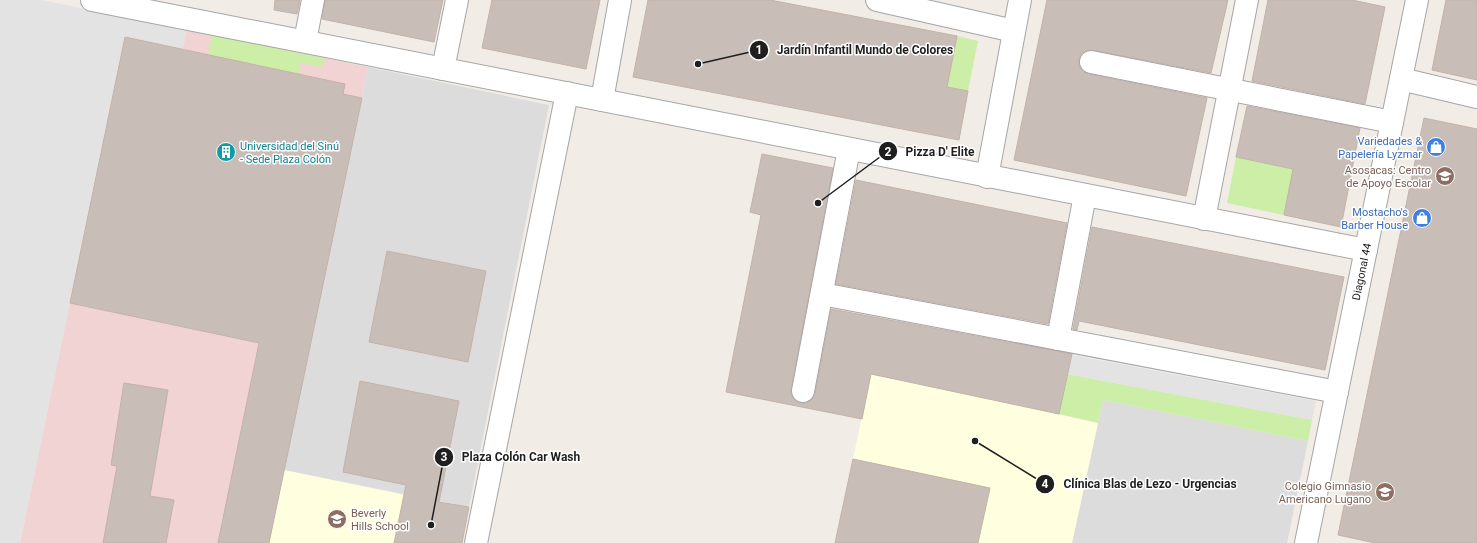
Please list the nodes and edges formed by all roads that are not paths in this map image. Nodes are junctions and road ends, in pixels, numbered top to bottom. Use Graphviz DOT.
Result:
graph roads {
  1 [pos="92,0"];
  2 [pos="313,0"];
  3 [pos="457,0"];
  4 [pos="620,0"];
  5 [pos="877,0"];
  6 [pos="1020,0"];
  7 [pos="1247,0"];
  8 [pos="1416,0"];
  9 [pos="177,8"];
  10 [pos="1014,31"];
  11 [pos="305,42"];
  12 [pos="1091,62"];
  13 [pos="443,69"];
  14 [pos="1401,79"];
  15 [pos="1229,91"];
  16 [pos="567,93"];
  17 [pos="1477,97"];
  18 [pos="602,100"];
  19 [pos="1392,122"];
  20 [pos="849,148"];
  21 [pos="987,177"];
  22 [pos="1085,195"];
  23 [pos="1204,219"];
  24 [pos="1366,250"];
  25 [pos="822,294"];
  26 [pos="1058,339"];
  27 [pos="803,391"];
  28 [pos="1337,392"];
  29 [pos="476,543"];
  30 [pos="1306,543"];
  1 -- 9 [label="street"];
  2 -- 11 [label="street"];
  3 -- 13 [label="street"];
  4 -- 18 [label="street"];
  5 -- 10 [label="street"];
  6 -- 10 [label="street"];
  7 -- 15 [label="street"];
  8 -- 14 [label="street, Diagonal 44"];
  9 -- 11 [label="street"];
  10 -- 21 [label="street"];
  11 -- 13 [label="street"];
  12 -- 15 [label="street"];
  13 -- 16 [label="street"];
  14 -- 17 [label="street"];
  14 -- 19 [label="street, Diagonal 44"];
  15 -- 19 [label="street"];
  15 -- 23 [label="street"];
  16 -- 18 [label="street"];
  16 -- 29 [label="street"];
  18 -- 20 [label="street"];
  19 -- 24 [label="street, Diagonal 44"];
  20 -- 21 [label="street"];
  20 -- 25 [label="street"];
  21 -- 22 [label="street"];
  22 -- 23 [label="street"];
  22 -- 26 [label="street"];
  23 -- 24 [label="street"];
  24 -- 28 [label="street, Diagonal 44"];
  25 -- 26 [label="street"];
  25 -- 27 [label="street"];
  26 -- 28 [label="street"];
  28 -- 30 [label="street, Diagonal 44"];
}
